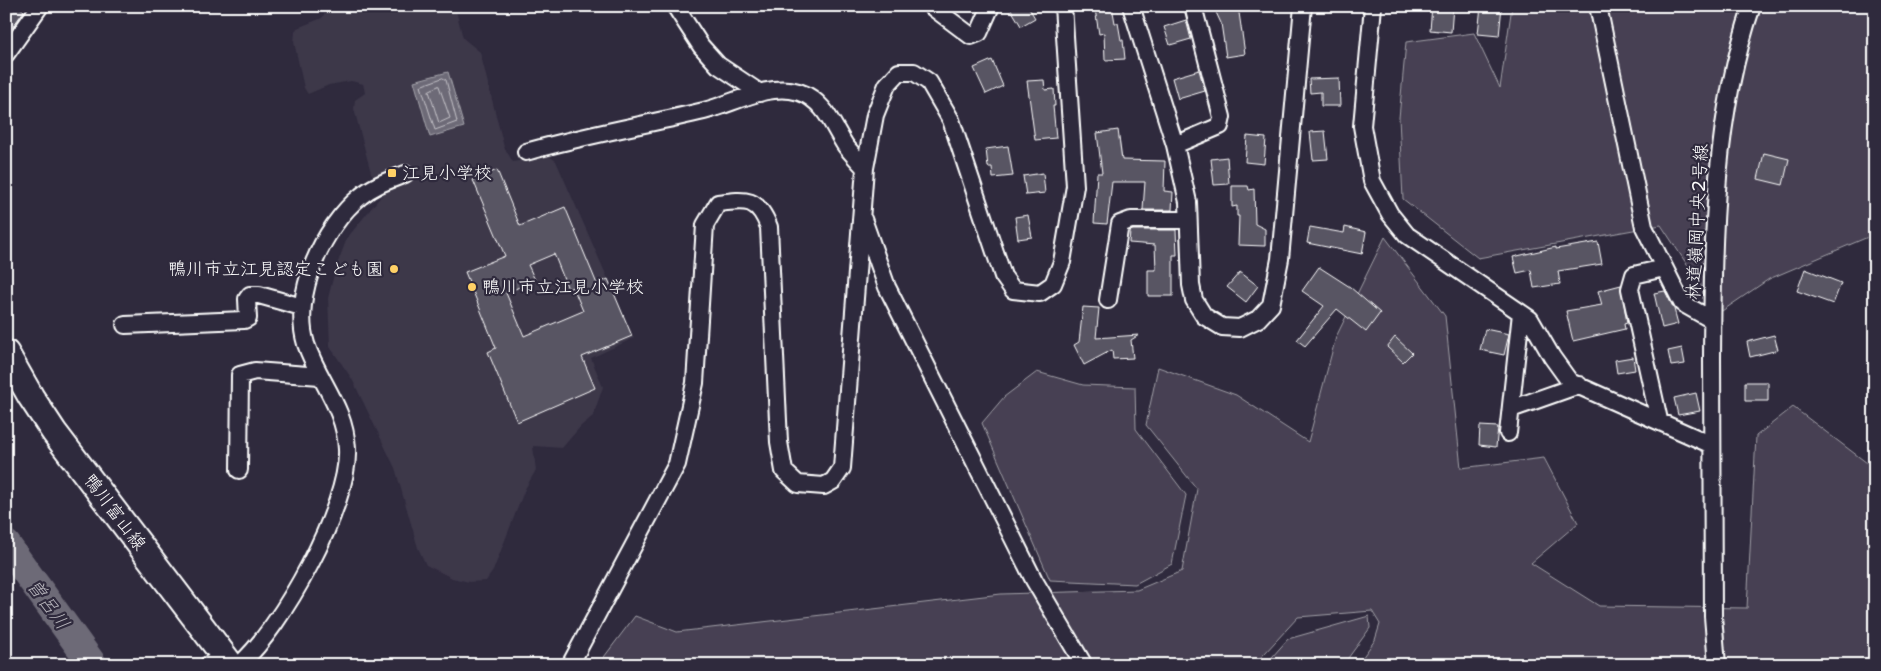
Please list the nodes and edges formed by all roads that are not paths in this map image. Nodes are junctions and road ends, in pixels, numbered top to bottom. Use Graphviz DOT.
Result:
graph roads {
  1 [pos="40,6"];
  2 [pos="675,6"];
  3 [pos="931,6"];
  4 [pos="991,6"];
  5 [pos="1063,6"];
  6 [pos="1131,6"];
  7 [pos="1193,6"];
  8 [pos="1303,6"];
  9 [pos="1373,6"];
  10 [pos="1598,6"];
  11 [pos="1752,6"];
  12 [pos="6,54"];
  13 [pos="760,93"];
  14 [pos="1175,145"];
  15 [pos="526,152"];
  16 [pos="865,168"];
  17 [pos="405,174"];
  18 [pos="860,212"];
  19 [pos="1188,220"];
  20 [pos="1664,268"];
  21 [pos="1108,300"];
  22 [pos="302,307"];
  23 [pos="1521,312"];
  24 [pos="1712,320"];
  25 [pos="125,325"];
  26 [pos="6,353"];
  27 [pos="320,376"];
  28 [pos="1580,385"];
  29 [pos="1511,409"];
  30 [pos="1660,420"];
  31 [pos="1508,433"];
  32 [pos="1712,445"];
  33 [pos="239,470"];
  34 [pos="226,663"];
  35 [pos="570,665"];
  36 [pos="1084,665"];
  37 [pos="1717,665"];
  1 -- 12 [label="street"];
  2 -- 13 [label="street"];
  3 -- 4 [label="street"];
  5 -- 16 [label="street"];
  6 -- 14 [label="street"];
  7 -- 14 [label="street"];
  8 -- 19 [label="street"];
  9 -- 23 [label="street"];
  10 -- 20 [label="street"];
  11 -- 24 [label="street, 林道嶺岡中央2号線"];
  13 -- 15 [label="street"];
  13 -- 16 [label="street"];
  14 -- 19 [label="street"];
  16 -- 18 [label="street"];
  17 -- 22 [label="street"];
  18 -- 35 [label="street"];
  18 -- 36 [label="street"];
  19 -- 21 [label="street"];
  20 -- 24 [label="street"];
  20 -- 30 [label="street"];
  22 -- 25 [label="street"];
  22 -- 27 [label="street"];
  23 -- 28 [label="street"];
  23 -- 29 [label="street"];
  24 -- 32 [label="street, 林道嶺岡中央2号線"];
  26 -- 34 [label="main road, 鴨川富山線"];
  27 -- 33 [label="street"];
  27 -- 34 [label="street"];
  28 -- 29 [label="street"];
  28 -- 30 [label="street"];
  29 -- 31 [label="street"];
  30 -- 32 [label="street"];
  32 -- 37 [label="street, 林道嶺岡中央2号線"];
}
